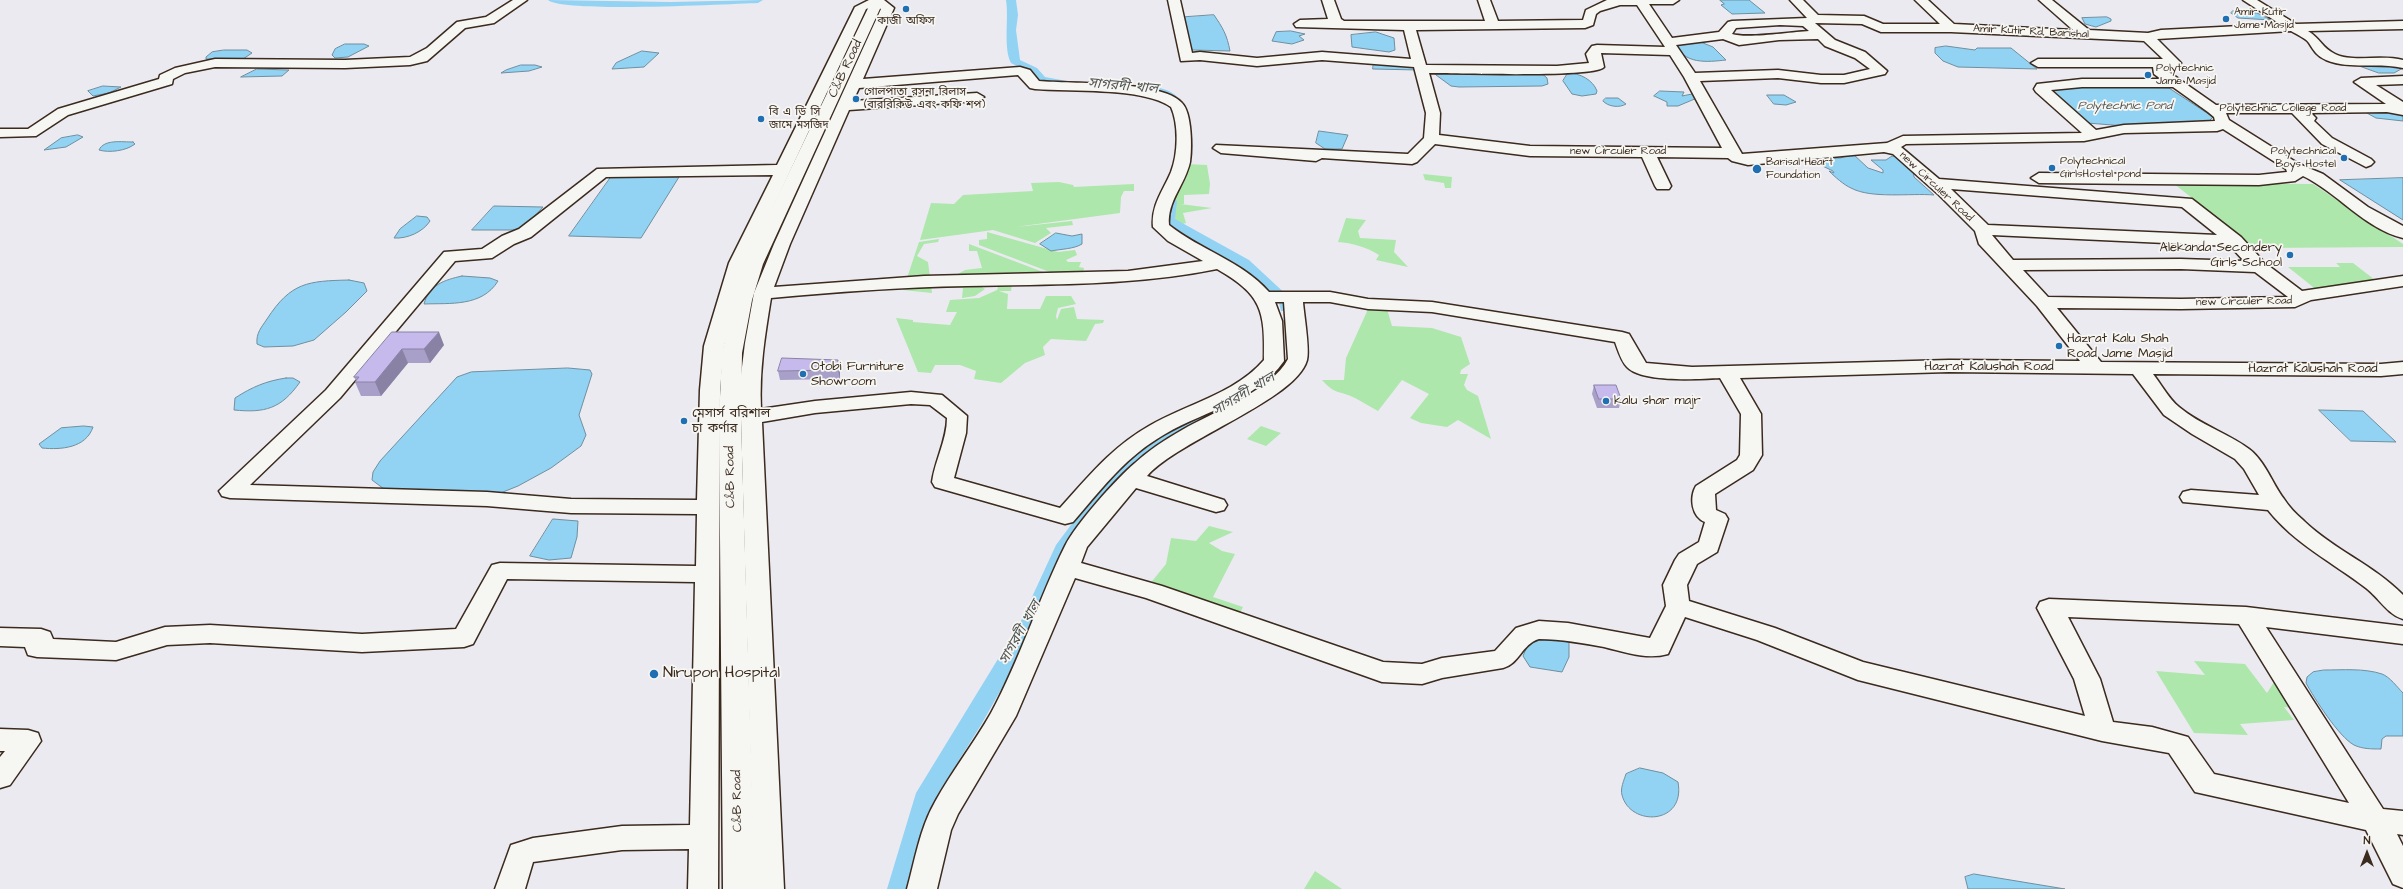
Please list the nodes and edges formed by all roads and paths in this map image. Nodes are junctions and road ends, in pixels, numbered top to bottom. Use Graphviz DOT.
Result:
graph roads {
  1 [pos="520,0"];
  2 [pos="878,0"];
  3 [pos="1174,0"];
  4 [pos="1328,0"];
  5 [pos="1484,0"];
  6 [pos="1673,0"];
  7 [pos="1796,0"];
  8 [pos="1921,0"];
  9 [pos="2045,0"];
  10 [pos="2249,0"];
  11 [pos="1640,1"];
  12 [pos="1810,20"];
  13 [pos="1338,23"];
  14 [pos="1300,24"];
  15 [pos="2403,25"];
  16 [pos="1409,26"];
  17 [pos="1493,26"];
  18 [pos="2291,27"];
  19 [pos="1881,28"];
  20 [pos="1951,28"];
  21 [pos="2004,32"];
  22 [pos="1724,35"];
  23 [pos="1821,35"];
  24 [pos="2087,35"];
  25 [pos="2148,37"];
  26 [pos="1670,46"];
  27 [pos="2038,63"];
  28 [pos="2174,63"];
  29 [pos="2403,64"];
  30 [pos="1421,66"];
  31 [pos="1691,77"];
  32 [pos="2403,80"];
  33 [pos="2175,83"];
  34 [pos="853,84"];
  35 [pos="977,98"];
  36 [pos="843,106"];
  37 [pos="2295,108"];
  38 [pos="2213,109"];
  39 [pos="2403,109"];
  40 [pos="2222,122"];
  41 [pos="0,133"];
  42 [pos="2092,134"];
  43 [pos="1431,139"];
  44 [pos="1222,148"];
  45 [pos="1889,148"];
  46 [pos="1647,152"];
  47 [pos="1732,153"];
  48 [pos="2366,162"];
  49 [pos="2294,167"];
  50 [pos="784,170"];
  51 [pos="1935,183"];
  52 [pos="1664,186"];
  53 [pos="2051,192"];
  54 [pos="1983,230"];
  55 [pos="2403,233"];
  56 [pos="2236,241"];
  57 [pos="1219,263"];
  58 [pos="2009,265"];
  59 [pos="2259,267"];
  60 [pos="2403,281"];
  61 [pos="763,293"];
  62 [pos="1264,297"];
  63 [pos="1293,297"];
  64 [pos="2302,298"];
  65 [pos="2043,302"];
  66 [pos="2095,367"];
  67 [pos="2139,368"];
  68 [pos="2403,368"];
  69 [pos="1727,373"];
  70 [pos="752,417"];
  71 [pos="1132,479"];
  72 [pos="2191,497"];
  73 [pos="2275,503"];
  74 [pos="1216,505"];
  75 [pos="709,507"];
  76 [pos="1066,566"];
  77 [pos="708,574"];
  78 [pos="1678,606"];
  79 [pos="2403,610"];
  80 [pos="2246,616"];
  81 [pos="2403,635"];
  82 [pos="0,637"];
  83 [pos="2102,731"];
  84 [pos="0,740"];
  85 [pos="0,777"];
  86 [pos="2375,820"];
  87 [pos="2403,822"];
  88 [pos="703,836"];
  89 [pos="2403,875"];
  90 [pos="510,889"];
  91 [pos="703,889"];
  92 [pos="739,889"];
  93 [pos="769,889"];
  94 [pos="922,889"];
  1 -- 41 [label="street"];
  2 -- 34 [label="street"];
  2 -- 50 [label="street"];
  2 -- 92 [label="highway, C&B Road"];
  3 -- 30 [label="street"];
  4 -- 13 [label="street"];
  5 -- 17 [label="street"];
  6 -- 11 [label="street"];
  7 -- 12 [label="street"];
  8 -- 20 [label="street"];
  9 -- 24 [label="street"];
  10 -- 18 [label="street"];
  11 -- 17 [label="street"];
  11 -- 26 [label="street"];
  12 -- 19 [label="street, Amir Kutir Rd, Barishal"];
  12 -- 22 [label="street, Amir Kutir Rd, Barishal"];
  12 -- 23 [label="street"];
  13 -- 14 [label="street"];
  13 -- 16 [label="street"];
  15 -- 18 [label="street, Amir Kutir Rd, Barishal"];
  16 -- 17 [label="street"];
  16 -- 30 [label="street"];
  18 -- 25 [label="street, Amir Kutir Rd, Barishal"];
  18 -- 29 [label="street"];
  19 -- 20 [label="street, Amir Kutir Rd, Barishal"];
  19 -- 21 [label="street"];
  20 -- 21 [label="street, Amir Kutir Rd, Barishal"];
  21 -- 24 [label="street, Amir Kutir Rd, Barishal"];
  22 -- 23 [label="street"];
  22 -- 26 [label="street"];
  23 -- 31 [label="street"];
  24 -- 25 [label="street, Amir Kutir Rd, Barishal"];
  25 -- 28 [label="street"];
  26 -- 30 [label="street"];
  26 -- 31 [label="street"];
  27 -- 28 [label="street"];
  28 -- 33 [label="street, Polytechnic College Road"];
  30 -- 43 [label="street"];
  31 -- 47 [label="street"];
  32 -- 39 [label="street"];
  33 -- 38 [label="street, Polytechnic College Road"];
  33 -- 42 [label="street"];
  34 -- 36 [label="street"];
  34 -- 57 [label="street"];
  35 -- 36 [label="street"];
  36 -- 61 [label="street"];
  37 -- 38 [label="street, Polytechnic College Road"];
  37 -- 39 [label="street, Polytechnic College Road"];
  37 -- 48 [label="street"];
  38 -- 40 [label="street"];
  40 -- 42 [label="street"];
  40 -- 49 [label="street"];
  42 -- 45 [label="street"];
  43 -- 44 [label="street"];
  43 -- 46 [label="street, new Circuler Road"];
  45 -- 47 [label="street, new Circuler Road"];
  45 -- 51 [label="street, new Circuler Road"];
  46 -- 47 [label="street, new Circuler Road"];
  46 -- 52 [label="street"];
  49 -- 53 [label="street"];
  49 -- 55 [label="street"];
  50 -- 75 [label="street"];
  50 -- 75 [label="street"];
  51 -- 53 [label="street"];
  51 -- 54 [label="street, new Circuler Road"];
  53 -- 56 [label="street"];
  54 -- 56 [label="street"];
  54 -- 58 [label="street, new Circuler Road"];
  56 -- 59 [label="street"];
  57 -- 61 [label="street"];
  57 -- 62 [label="street"];
  58 -- 59 [label="street"];
  58 -- 65 [label="street, new Circuler Road"];
  59 -- 64 [label="street"];
  60 -- 64 [label="street, new Circuler Road"];
  61 -- 70 [label="street"];
  62 -- 63 [label="street"];
  62 -- 70 [label="street"];
  63 -- 69 [label="street, Hazrat Kalushah Road"];
  63 -- 71 [label="street"];
  64 -- 65 [label="street, new Circuler Road"];
  65 -- 66 [label="street"];
  66 -- 67 [label="street, Hazrat Kalushah Road"];
  66 -- 69 [label="street, Hazrat Kalushah Road"];
  67 -- 68 [label="street, Hazrat Kalushah Road"];
  67 -- 73 [label="street"];
  69 -- 78 [label="street"];
  70 -- 93 [label="street"];
  71 -- 74 [label="street"];
  71 -- 76 [label="street"];
  72 -- 73 [label="street"];
  73 -- 79 [label="street"];
  75 -- 77 [label="street"];
  76 -- 78 [label="street"];
  76 -- 94 [label="street"];
  77 -- 82 [label="street"];
  77 -- 88 [label="street"];
  78 -- 83 [label="street"];
  80 -- 81 [label="street"];
  80 -- 83 [label="street"];
  80 -- 86 [label="street"];
  83 -- 86 [label="street"];
  84 -- 85 [label="street"];
  86 -- 87 [label="street"];
  86 -- 89 [label="street"];
  88 -- 90 [label="street"];
  88 -- 91 [label="street"];
}
